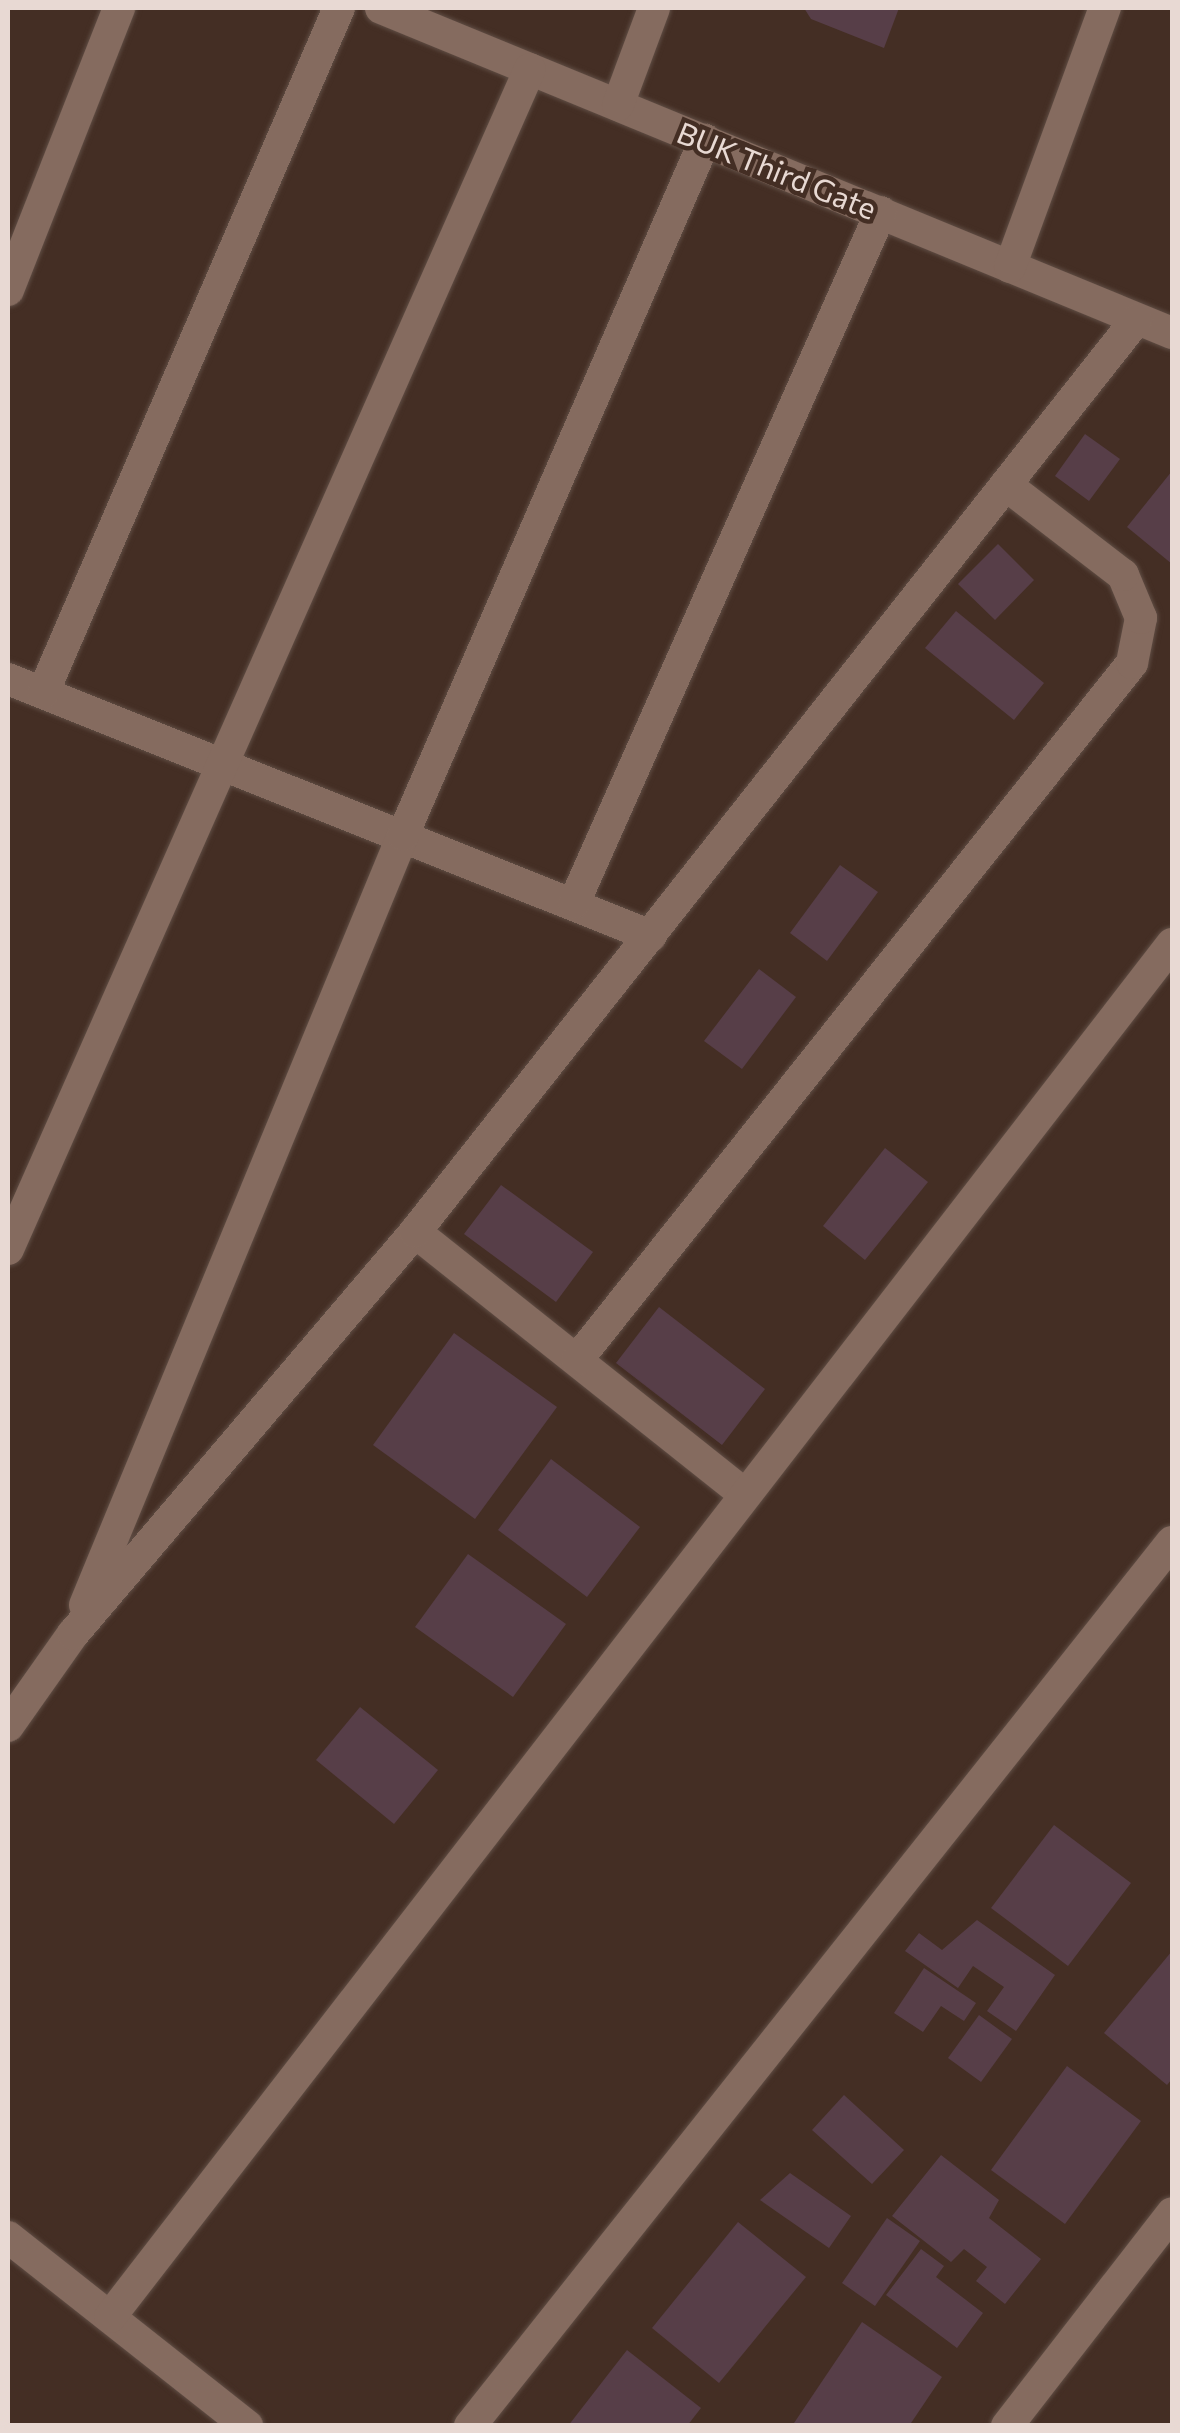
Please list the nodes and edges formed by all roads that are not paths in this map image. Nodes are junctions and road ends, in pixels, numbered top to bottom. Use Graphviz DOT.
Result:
graph roads {
  1 [pos="119,8"];
  2 [pos="338,8"];
  3 [pos="381,8"];
  4 [pos="654,8"];
  5 [pos="1105,8"];
  6 [pos="530,69"];
  7 [pos="618,105"];
  8 [pos="705,140"];
  9 [pos="881,212"];
  10 [pos="1010,267"];
  11 [pos="8,290"];
  12 [pos="1136,320"];
  13 [pos="1172,333"];
  14 [pos="1006,485"];
  15 [pos="8,680"];
  16 [pos="43,692"];
  17 [pos="220,763"];
  18 [pos="403,835"];
  19 [pos="574,902"];
  20 [pos="651,936"];
  21 [pos="1172,944"];
  22 [pos="415,1232"];
  23 [pos="8,1249"];
  24 [pos="577,1360"];
  25 [pos="741,1491"];
  26 [pos="1172,1542"];
  27 [pos="73,1634"];
  28 [pos="8,1726"];
  29 [pos="1167,2232"];
  30 [pos="8,2237"];
  31 [pos="110,2316"];
  32 [pos="241,2424"];
  33 [pos="470,2426"];
  34 [pos="1007,2426"];
  1 -- 11 [label="street"];
  2 -- 16 [label="street"];
  3 -- 6 [label="street, BUK Third Gate"];
  4 -- 7 [label="street"];
  5 -- 10 [label="street"];
  6 -- 7 [label="street, BUK Third Gate"];
  6 -- 17 [label="street"];
  7 -- 8 [label="street, BUK Third Gate"];
  8 -- 9 [label="street, BUK Third Gate"];
  8 -- 18 [label="street"];
  9 -- 10 [label="street, BUK Third Gate"];
  9 -- 19 [label="street"];
  10 -- 12 [label="street, BUK Third Gate"];
  12 -- 13 [label="street, BUK Third Gate"];
  12 -- 14 [label="street"];
  14 -- 20 [label="street"];
  14 -- 24 [label="street"];
  15 -- 16 [label="street"];
  16 -- 17 [label="street"];
  17 -- 18 [label="street"];
  17 -- 23 [label="street"];
  18 -- 19 [label="street"];
  18 -- 27 [label="street"];
  19 -- 20 [label="street"];
  20 -- 22 [label="street"];
  21 -- 25 [label="street"];
  22 -- 24 [label="street"];
  22 -- 27 [label="street"];
  24 -- 25 [label="street"];
  25 -- 31 [label="street"];
  26 -- 33 [label="street"];
  27 -- 28 [label="street"];
  29 -- 34 [label="street"];
  30 -- 31 [label="street"];
  31 -- 32 [label="street"];
}
